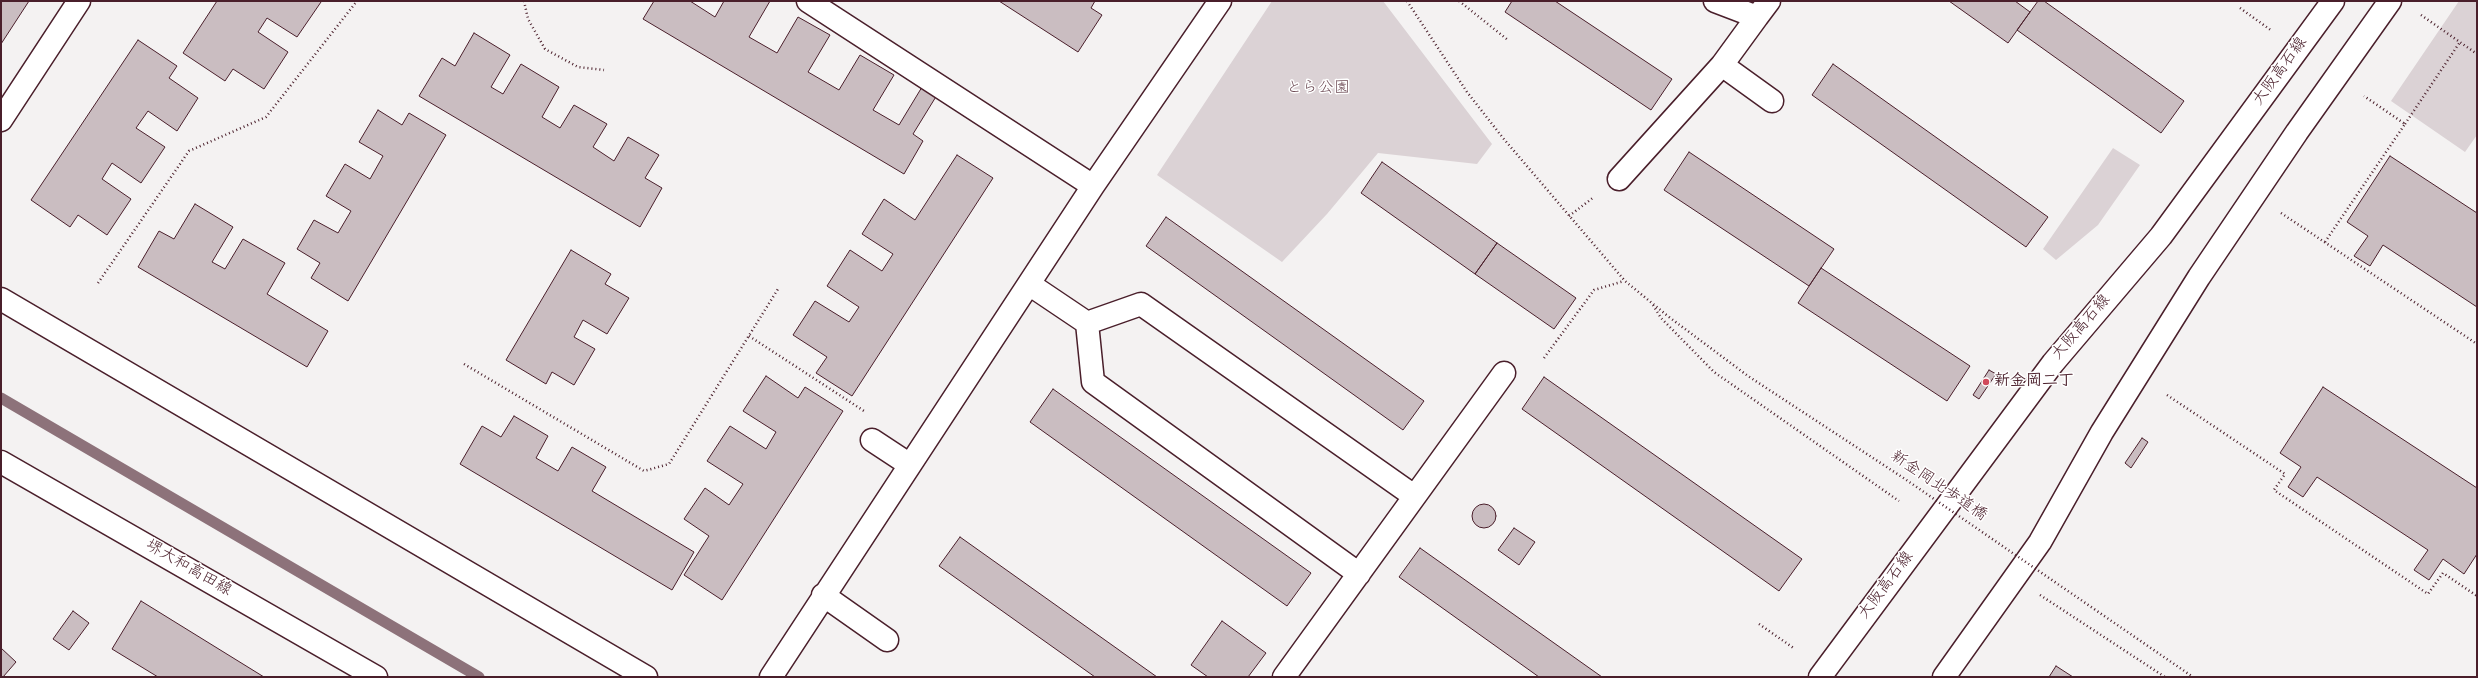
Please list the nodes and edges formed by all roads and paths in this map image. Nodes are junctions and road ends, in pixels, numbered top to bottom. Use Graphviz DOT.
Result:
graph roads {
  1 [pos="79,1"];
  2 [pos="357,1"];
  3 [pos="524,1"];
  4 [pos="808,1"];
  5 [pos="1220,1"];
  6 [pos="1407,1"];
  7 [pos="1459,1"];
  8 [pos="1715,1"];
  9 [pos="2333,1"];
  10 [pos="2390,1"];
  11 [pos="2240,8"];
  12 [pos="1763,9"];
  13 [pos="2421,15"];
  14 [pos="2272,31"];
  15 [pos="1508,40"];
  16 [pos="2460,42"];
  17 [pos="2477,54"];
  18 [pos="1722,65"];
  19 [pos="604,70"];
  20 [pos="2364,96"];
  21 [pos="1772,101"];
  22 [pos="1,120"];
  23 [pos="2404,124"];
  24 [pos="1620,178"];
  25 [pos="1094,186"];
  26 [pos="2281,213"];
  27 [pos="2325,242"];
  28 [pos="1625,281"];
  29 [pos="98,283"];
  30 [pos="1029,284"];
  31 [pos="778,289"];
  32 [pos="1,299"];
  33 [pos="1652,302"];
  34 [pos="1087,323"];
  35 [pos="749,336"];
  36 [pos="2477,344"];
  37 [pos="1544,358"];
  38 [pos="464,364"];
  39 [pos="1504,373"];
  40 [pos="2167,395"];
  41 [pos="870,414"];
  42 [pos="872,440"];
  43 [pos="1,462"];
  44 [pos="910,465"];
  45 [pos="1414,496"];
  46 [pos="1899,501"];
  47 [pos="1359,574"];
  48 [pos="2038,594"];
  49 [pos="823,595"];
  50 [pos="2477,596"];
  51 [pos="1759,624"];
  52 [pos="887,640"];
  53 [pos="1795,649"];
  54 [pos="376,677"];
  55 [pos="646,677"];
  56 [pos="771,677"];
  57 [pos="1284,677"];
  58 [pos="1820,677"];
  59 [pos="1944,677"];
  60 [pos="2165,677"];
  61 [pos="2193,677"];
  1 -- 22 [label="main road"];
  2 -- 29 [label="path"];
  3 -- 19 [label="path"];
  4 -- 25 [label="main road"];
  5 -- 25 [label="main road"];
  6 -- 28 [label="path, 新金岡北歩道橋"];
  7 -- 15 [label="path"];
  8 -- 12 [label="main road"];
  9 -- 58 [label="main road, 大阪高石線"];
  10 -- 59 [label="main road"];
  11 -- 14 [label="path"];
  12 -- 18 [label="main road"];
  13 -- 16 [label="path"];
  16 -- 17 [label="path"];
  16 -- 23 [label="path"];
  18 -- 21 [label="main road"];
  18 -- 24 [label="main road"];
  20 -- 23 [label="path"];
  23 -- 27 [label="path"];
  25 -- 30 [label="main road"];
  26 -- 27 [label="path"];
  27 -- 36 [label="path"];
  28 -- 33 [label="path, 新金岡北歩道橋"];
  28 -- 37 [label="path"];
  30 -- 34 [label="main road"];
  30 -- 44 [label="main road"];
  31 -- 35 [label="path"];
  32 -- 55 [label="main road"];
  33 -- 46 [label="path"];
  33 -- 61 [label="path, 新金岡北歩道橋, bridge"];
  34 -- 45 [label="main road"];
  34 -- 47 [label="main road"];
  35 -- 38 [label="path"];
  35 -- 41 [label="path"];
  39 -- 45 [label="main road"];
  40 -- 50 [label="path"];
  42 -- 44 [label="main road"];
  43 -- 54 [label="main road, 堺大和高田線"];
  44 -- 49 [label="main road"];
  45 -- 47 [label="main road"];
  47 -- 57 [label="main road"];
  48 -- 60 [label="path"];
  49 -- 52 [label="main road"];
  49 -- 56 [label="main road"];
  51 -- 53 [label="path"];
}
